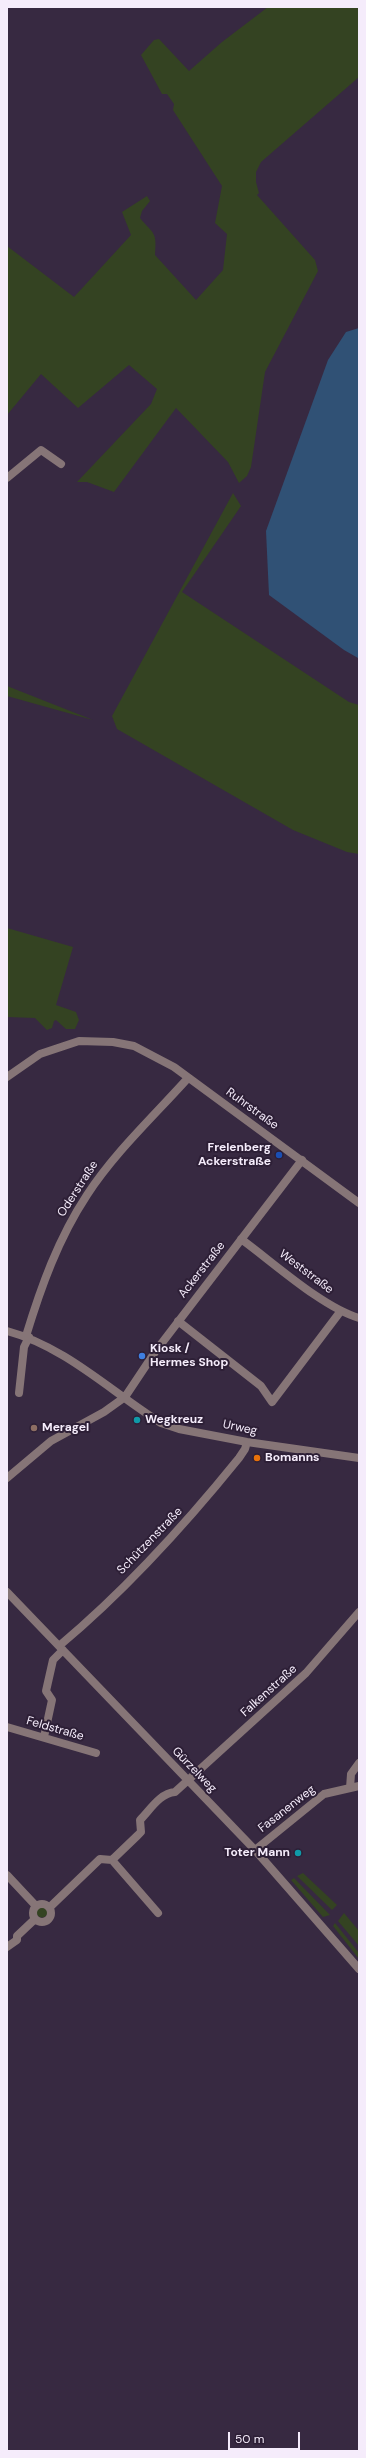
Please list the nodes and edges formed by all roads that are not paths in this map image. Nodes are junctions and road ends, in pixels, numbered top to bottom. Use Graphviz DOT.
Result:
graph roads {
  1 [pos="61,464"];
  2 [pos="7,478"];
  3 [pos="7,1077"];
  4 [pos="188,1078"];
  5 [pos="302,1160"];
  6 [pos="359,1203"];
  7 [pos="241,1239"];
  8 [pos="340,1312"];
  9 [pos="359,1318"];
  10 [pos="178,1321"];
  11 [pos="7,1331"];
  12 [pos="27,1336"];
  13 [pos="19,1393"];
  14 [pos="125,1397"];
  15 [pos="247,1442"];
  16 [pos="359,1458"];
  17 [pos="7,1478"];
  18 [pos="7,1592"];
  19 [pos="359,1612"];
  20 [pos="61,1648"];
  21 [pos="7,1727"];
  22 [pos="44,1737"];
  23 [pos="96,1753"];
  24 [pos="359,1764"];
  25 [pos="187,1781"];
  26 [pos="359,1786"];
  27 [pos="350,1788"];
  28 [pos="255,1850"];
  29 [pos="112,1860"];
  30 [pos="7,1875"];
  31 [pos="36,1906"];
  32 [pos="50,1907"];
  33 [pos="158,1913"];
  34 [pos="35,1919"];
  35 [pos="7,1947"];
  36 [pos="359,1968"];
  1 -- 2 [label="street"];
  3 -- 4 [label="street, Ruhrstraße"];
  4 -- 5 [label="street, Ruhrstraße"];
  4 -- 12 [label="street, Oderstraße"];
  5 -- 6 [label="street, Ruhrstraße"];
  5 -- 7 [label="street, Ackerstraße"];
  7 -- 8 [label="street, Weststraße"];
  7 -- 10 [label="street, Ackerstraße"];
  8 -- 9 [label="street, Weststraße"];
  8 -- 10 [label="street"];
  10 -- 14 [label="street, Ackerstraße"];
  11 -- 12 [label="street, Urweg"];
  12 -- 13 [label="street, Oderstraße"];
  12 -- 14 [label="street, Urweg"];
  14 -- 15 [label="street, Urweg"];
  14 -- 17 [label="street, Ackerstraße"];
  15 -- 16 [label="street, Urweg"];
  15 -- 20 [label="street, Schützenstraße"];
  18 -- 20 [label="street, Gürzelweg"];
  19 -- 25 [label="street, Falkenstraße"];
  20 -- 22 [label="street, Schützenstraße"];
  20 -- 25 [label="street, Gürzelweg"];
  21 -- 22 [label="street, Feldstraße"];
  22 -- 23 [label="street, Feldstraße"];
  24 -- 27 [label="street"];
  25 -- 28 [label="street, Gürzelweg"];
  25 -- 29 [label="street, Falkenstraße"];
  26 -- 27 [label="street, Fasanenweg"];
  27 -- 28 [label="street, Fasanenweg"];
  28 -- 36 [label="street, Gürzelweg"];
  29 -- 32 [label="street"];
  29 -- 33 [label="street"];
  30 -- 31 [label="street"];
  31 -- 32 [label="street"];
  31 -- 34 [label="street"];
  32 -- 34 [label="street"];
  34 -- 35 [label="street"];
}
